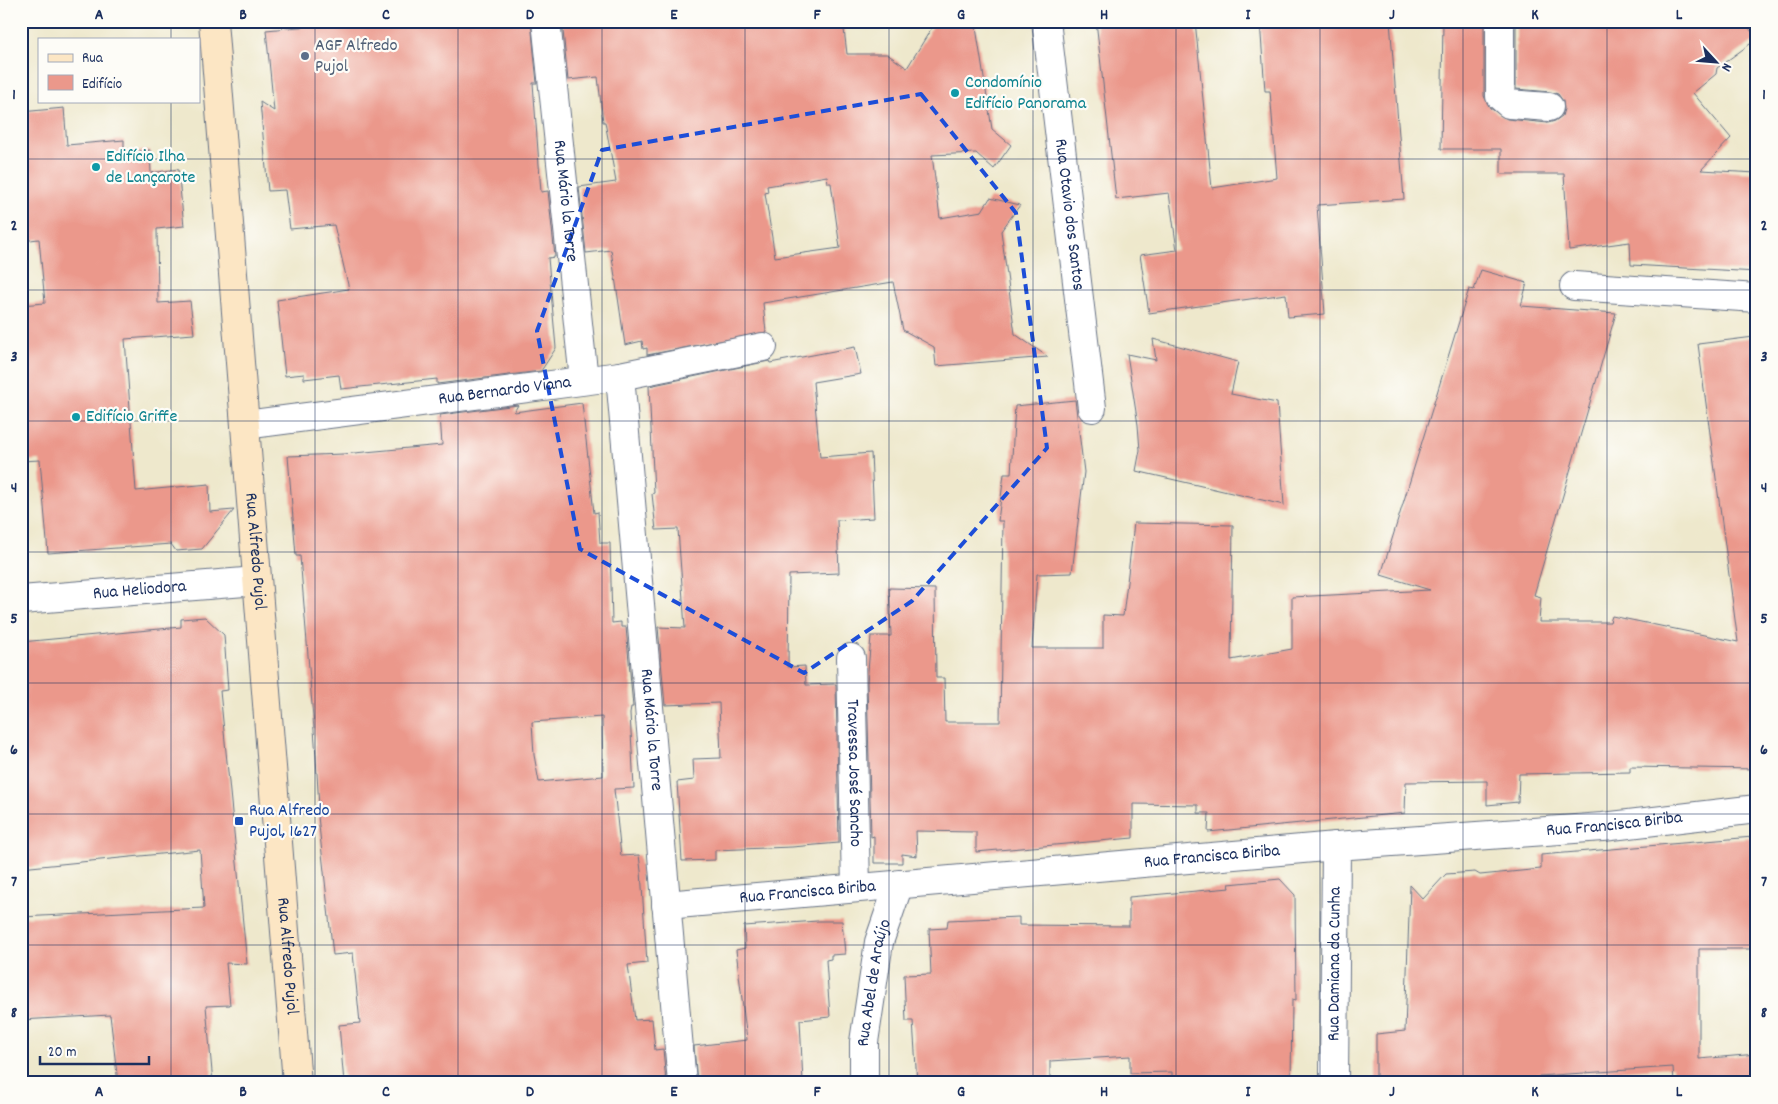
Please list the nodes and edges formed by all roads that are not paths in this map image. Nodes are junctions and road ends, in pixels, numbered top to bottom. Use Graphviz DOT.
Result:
graph roads {
  1 [pos="213,21"];
  2 [pos="546,21"];
  3 [pos="1046,21"];
  4 [pos="1500,21"];
  5 [pos="1549,107"];
  6 [pos="1574,286"];
  7 [pos="1757,298"];
  8 [pos="763,346"];
  9 [pos="620,376"];
  10 [pos="584,380"];
  11 [pos="1092,408"];
  12 [pos="245,425"];
  13 [pos="258,581"];
  14 [pos="21,600"];
  15 [pos="851,658"];
  16 [pos="1757,809"];
  17 [pos="1336,846"];
  18 [pos="900,884"];
  19 [pos="856,888"];
  20 [pos="666,905"];
  21 [pos="296,1083"];
  22 [pos="682,1083"];
  23 [pos="864,1083"];
  24 [pos="1334,1083"];
  1 -- 12 [label="main road, Rua Alfredo Pujol"];
  2 -- 10 [label="street, Rua Mário la Torre"];
  3 -- 11 [label="street, Rua Otavio dos Santos"];
  4 -- 5 [label="street"];
  6 -- 7 [label="street"];
  8 -- 9 [label="street, Rua Bernardo Viana"];
  9 -- 10 [label="street, Rua Bernardo Viana"];
  9 -- 20 [label="street, Rua Mário la Torre"];
  10 -- 12 [label="street, Rua Bernardo Viana"];
  12 -- 13 [label="main road, Rua Alfredo Pujol"];
  13 -- 14 [label="street, Rua Heliodora"];
  13 -- 21 [label="main road, Rua Alfredo Pujol"];
  15 -- 19 [label="street, Travessa José Sancho"];
  16 -- 17 [label="street, Rua Francisca Biriba"];
  17 -- 18 [label="street, Rua Francisca Biriba"];
  17 -- 24 [label="street, Rua Damiana da Cunha"];
  18 -- 19 [label="street, Rua Francisca Biriba"];
  18 -- 23 [label="street, Rua Abel de Araújo"];
  19 -- 20 [label="street, Rua Francisca Biriba"];
  20 -- 22 [label="street, Rua Mário la Torre"];
}
